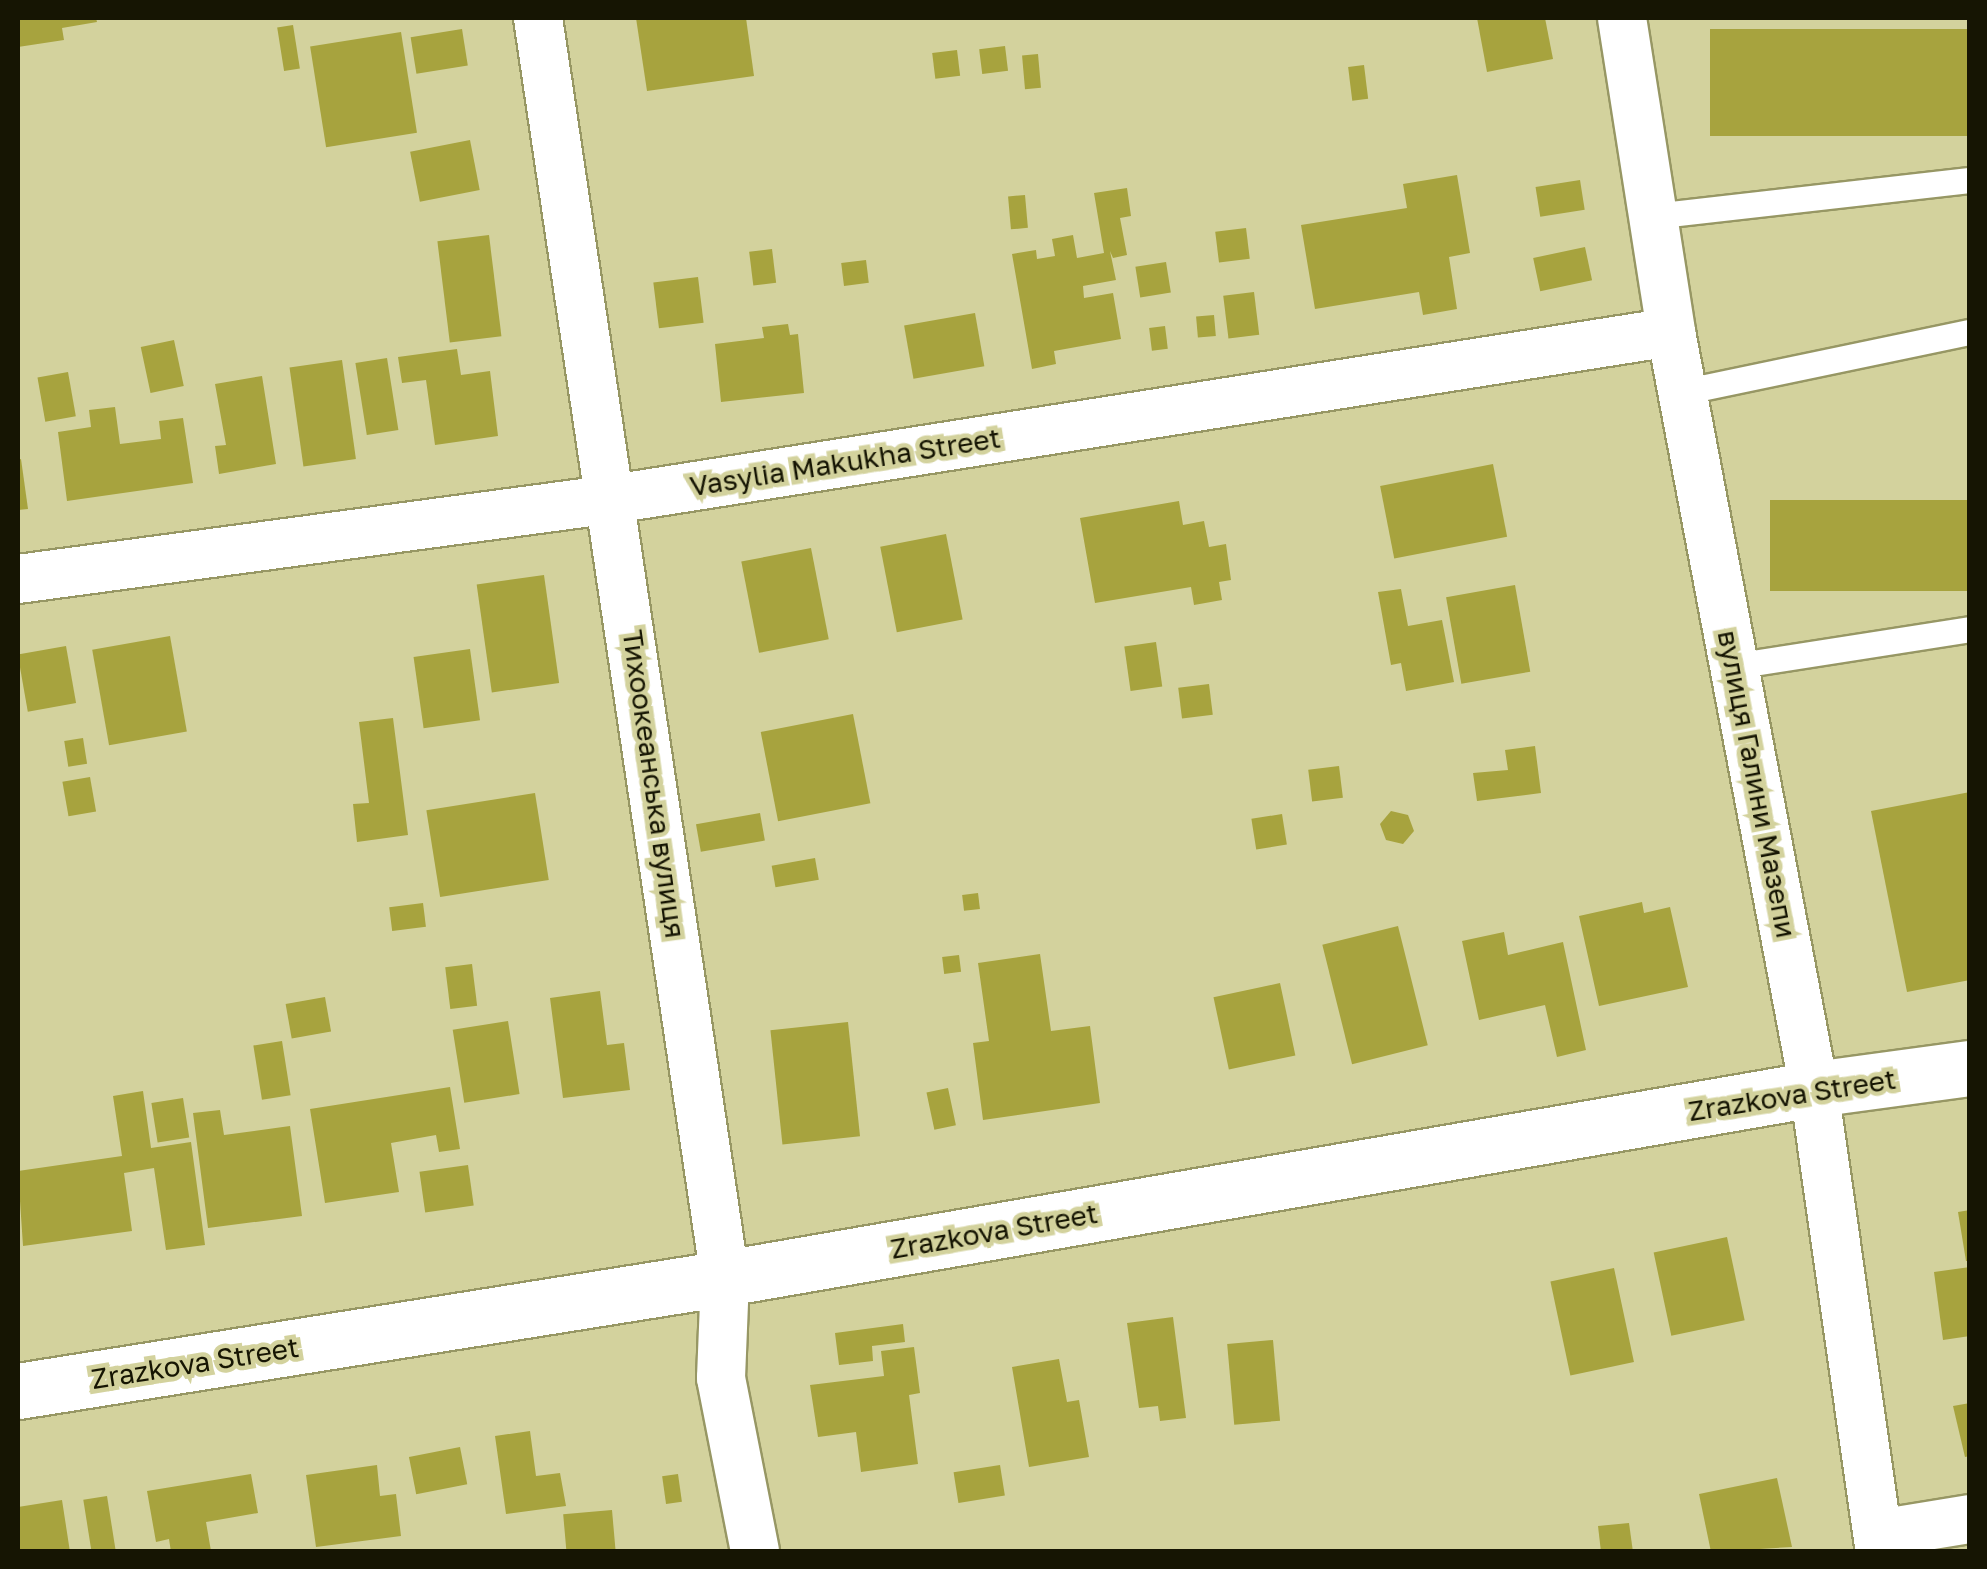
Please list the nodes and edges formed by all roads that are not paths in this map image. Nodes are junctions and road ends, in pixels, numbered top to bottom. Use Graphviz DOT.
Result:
graph roads {
  1 [pos="538,18"];
  2 [pos="1622,18"];
  3 [pos="1970,180"];
  4 [pos="1653,216"];
  5 [pos="1671,332"];
  6 [pos="1970,332"];
  7 [pos="1682,392"];
  8 [pos="613,499"];
  9 [pos="18,578"];
  10 [pos="1970,629"];
  11 [pos="1734,666"];
  12 [pos="1970,1068"];
  13 [pos="1814,1089"];
  14 [pos="726,1278"];
  15 [pos="18,1391"];
  16 [pos="1970,1519"];
  17 [pos="1879,1542"];
  18 [pos="754,1552"];
  1 -- 8 [label="street, Тихоокеанська вулиця"];
  2 -- 4 [label="street, вулиця Галини Мазепи"];
  3 -- 4 [label="lane"];
  4 -- 5 [label="street, вулиця Галини Мазепи"];
  5 -- 7 [label="street, вулиця Галини Мазепи"];
  5 -- 8 [label="street, Vasylia Makukha Street"];
  6 -- 7 [label="lane"];
  7 -- 11 [label="street, вулиця Галини Мазепи"];
  8 -- 9 [label="street, Vasylia Makukha Street"];
  8 -- 14 [label="street, Тихоокеанська вулиця"];
  10 -- 11 [label="lane"];
  11 -- 13 [label="street, вулиця Галини Мазепи"];
  12 -- 13 [label="street, Zrazkova Street"];
  13 -- 14 [label="street, Zrazkova Street"];
  13 -- 17 [label="street, вулиця Галини Мазепи"];
  14 -- 15 [label="street, Zrazkova Street"];
  14 -- 18 [label="street, Тихоокеанська вулиця"];
  16 -- 17 [label="street"];
}
